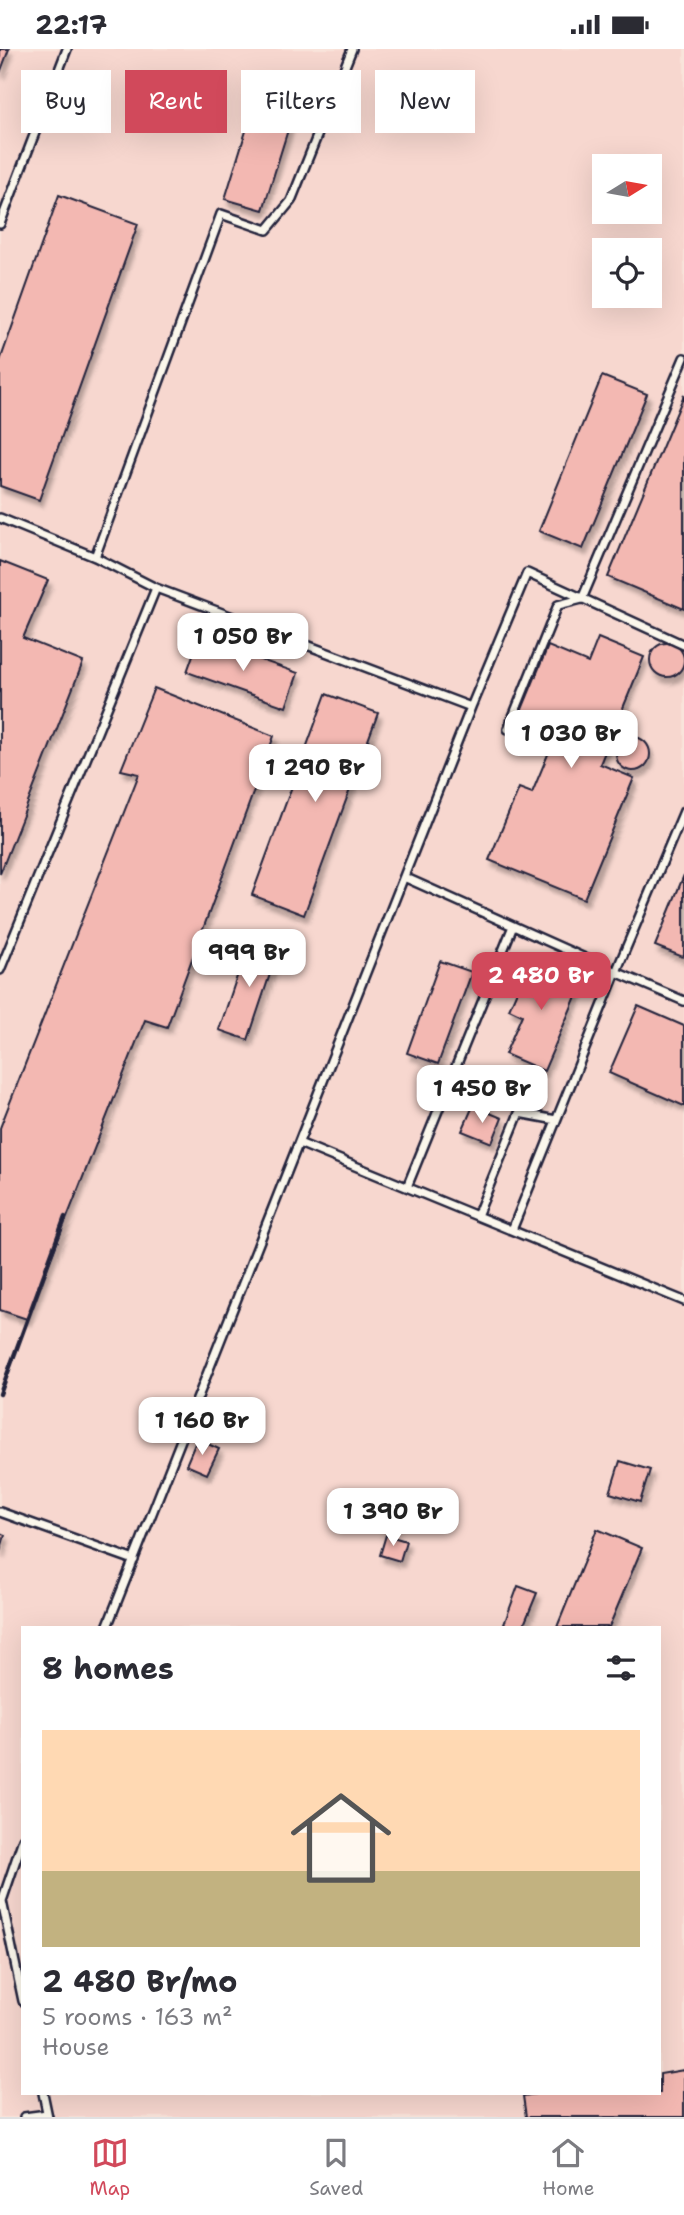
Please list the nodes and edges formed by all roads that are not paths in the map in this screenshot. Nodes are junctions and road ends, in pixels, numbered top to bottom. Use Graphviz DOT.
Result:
graph roads {
  1 [pos="67,49"];
  2 [pos="352,49"];
  3 [pos="0,224"];
  4 [pos="684,358"];
  5 [pos="0,518"];
  6 [pos="95,557"];
  7 [pos="156,588"];
  8 [pos="582,599"];
  9 [pos="684,645"];
  10 [pos="471,707"];
  11 [pos="545,743"];
  12 [pos="684,811"];
  13 [pos="404,877"];
  14 [pos="513,926"];
  15 [pos="0,970"];
  16 [pos="616,972"];
  17 [pos="684,1001"];
  18 [pos="556,1120"];
  19 [pos="299,1143"];
  20 [pos="407,1188"];
  21 [pos="477,1216"];
  22 [pos="512,1230"];
  23 [pos="684,1301"];
  24 [pos="0,1512"];
  25 [pos="134,1560"];
  26 [pos="107,1626"];
  27 [pos="21,1845"];
  28 [pos="21,1958"];
  29 [pos="14,1960"];
  30 [pos="21,1992"];
  31 [pos="43,2095"];
  32 [pos="48,2115"];
  33 [pos="24,2117"];
  1 -- 3 [label="lane"];
  2 -- 6 [label="lane"];
  4 -- 8 [label="lane"];
  5 -- 6 [label="lane"];
  6 -- 7 [label="lane"];
  7 -- 10 [label="lane"];
  7 -- 15 [label="lane"];
  8 -- 9 [label="lane"];
  8 -- 10 [label="lane"];
  8 -- 11 [label="lane"];
  10 -- 13 [label="lane"];
  12 -- 16 [label="lane"];
  13 -- 14 [label="lane"];
  13 -- 19 [label="lane"];
  14 -- 16 [label="lane"];
  14 -- 20 [label="lane"];
  16 -- 17 [label="lane"];
  16 -- 18 [label="lane"];
  18 -- 21 [label="lane"];
  18 -- 22 [label="lane"];
  19 -- 20 [label="lane"];
  19 -- 25 [label="lane"];
  20 -- 21 [label="lane"];
  21 -- 22 [label="lane"];
  22 -- 23 [label="lane"];
  24 -- 25 [label="lane"];
  25 -- 26 [label="lane"];
  27 -- 29 [label="lane"];
  28 -- 29 [label="lane"];
  29 -- 30 [label="lane"];
  31 -- 32 [label="lane"];
  32 -- 33 [label="lane"];
}
